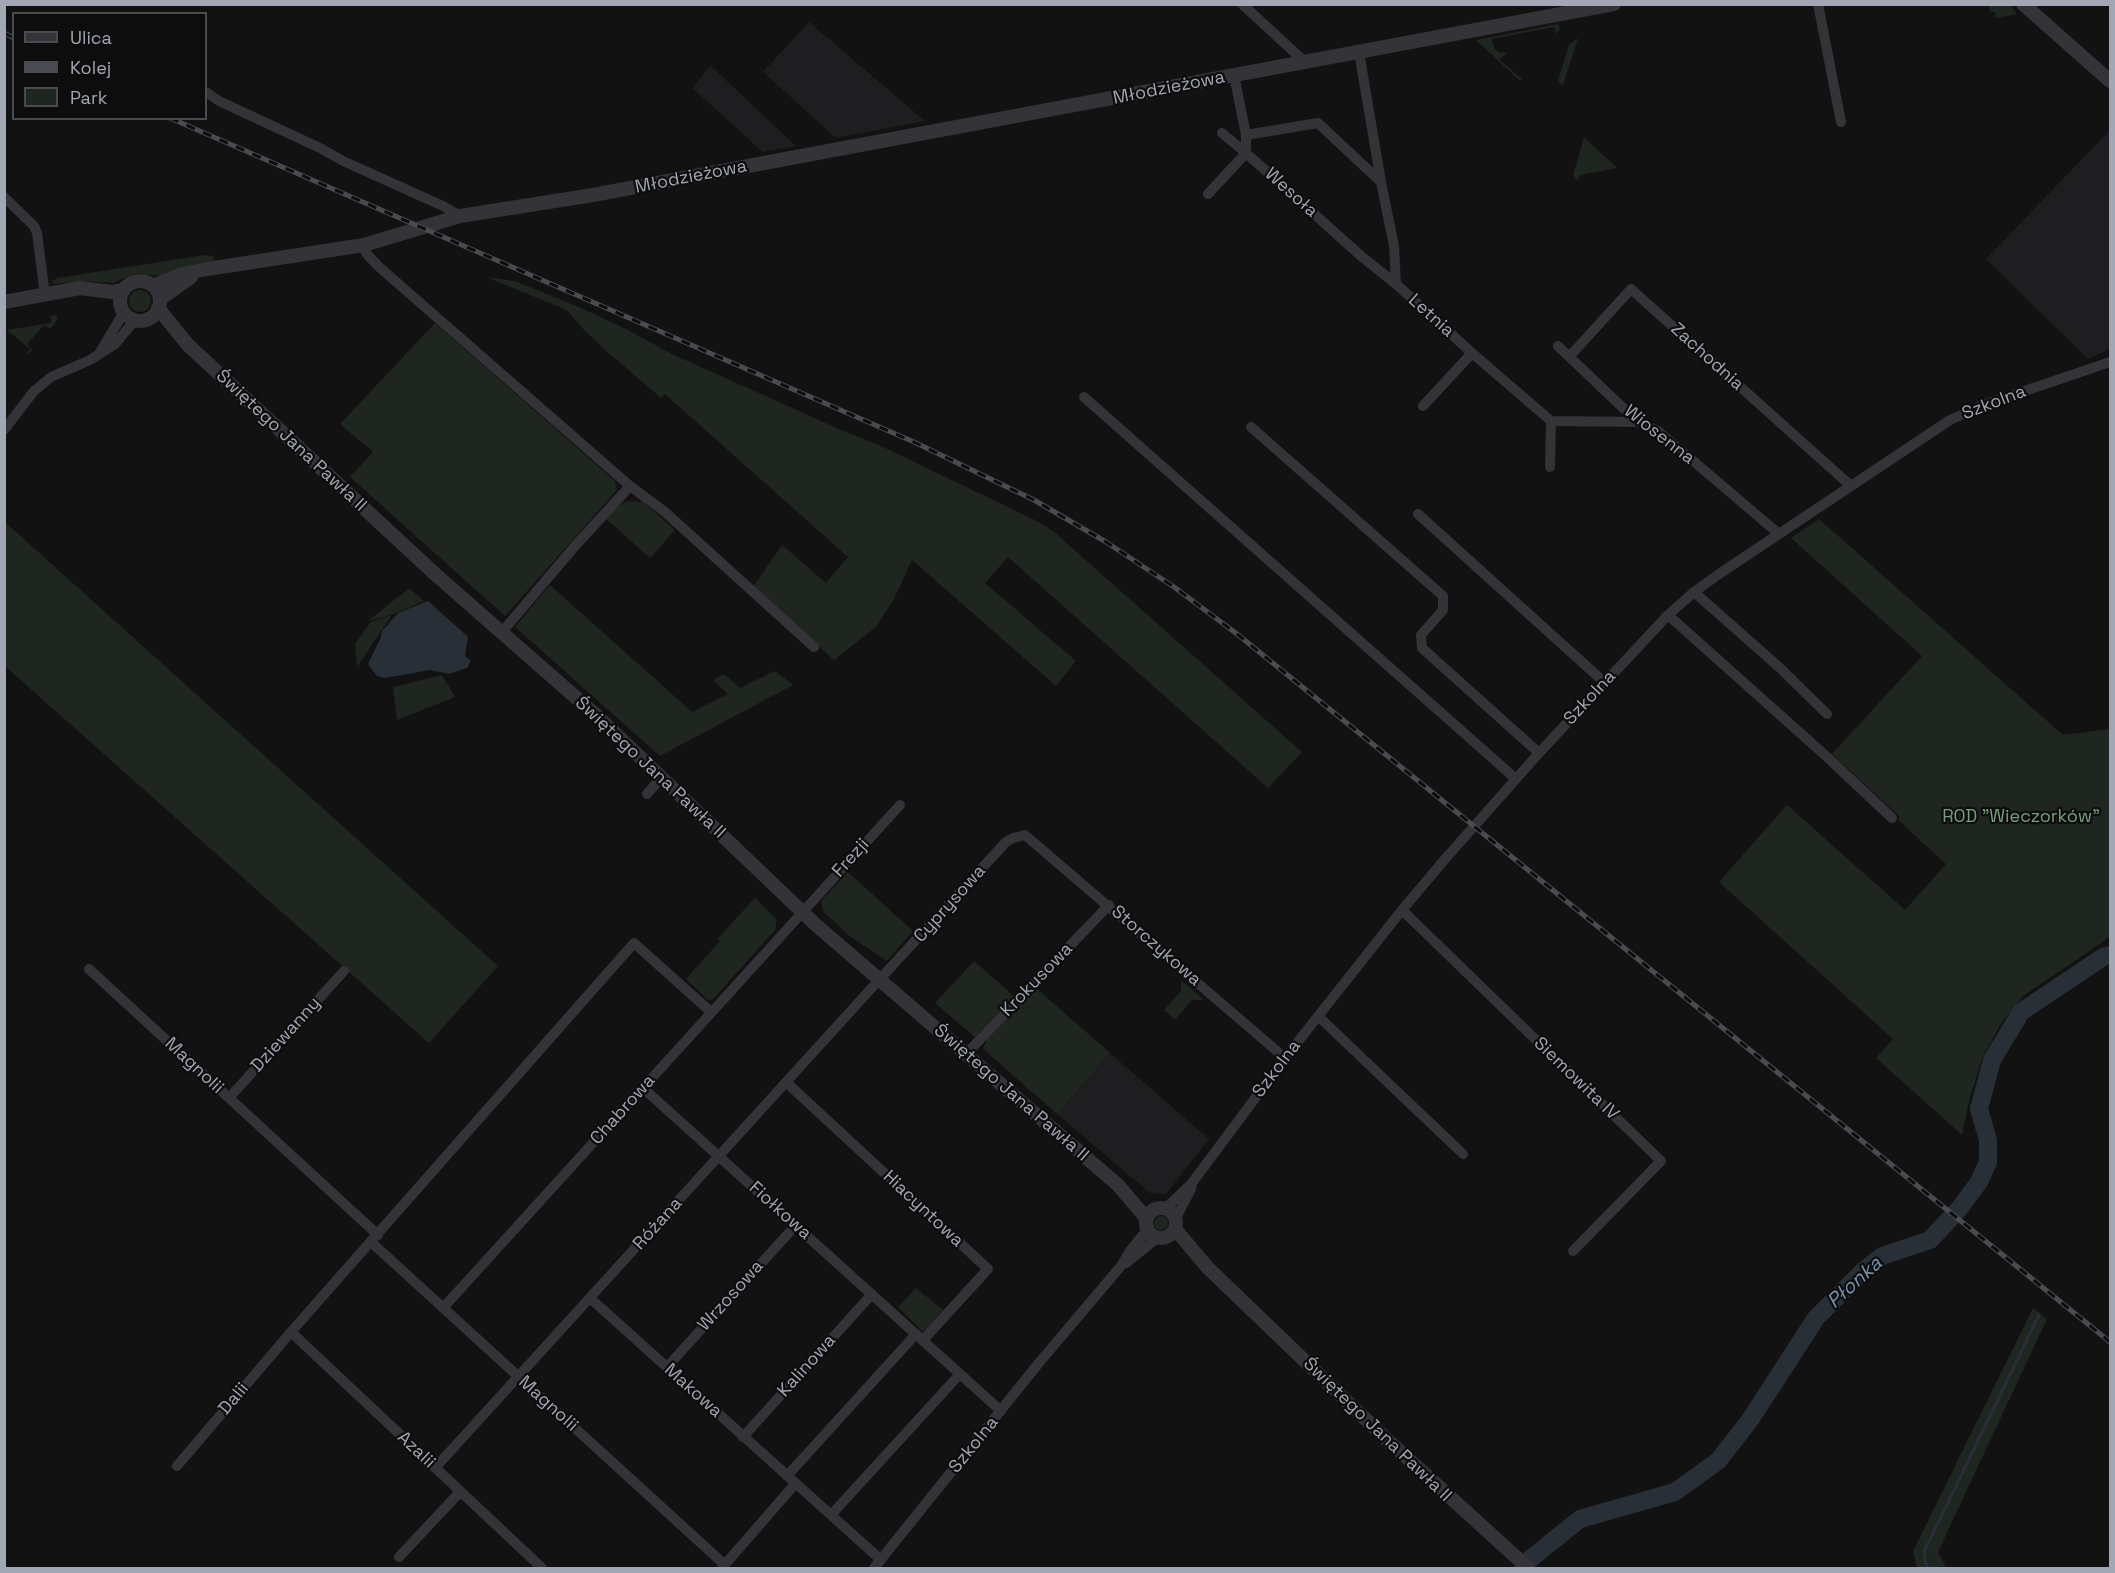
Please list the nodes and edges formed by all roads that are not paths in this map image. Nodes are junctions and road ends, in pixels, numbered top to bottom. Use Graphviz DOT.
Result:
graph roads {
  1 [pos="1242,4"];
  2 [pos="1614,4"];
  3 [pos="1818,4"];
  4 [pos="2023,4"];
  5 [pos="2033,4"];
  6 [pos="2044,22"];
  7 [pos="1359,52"];
  8 [pos="1305,62"];
  9 [pos="1234,75"];
  10 [pos="2110,81"];
  11 [pos="207,93"];
  12 [pos="1841,122"];
  13 [pos="1222,133"];
  14 [pos="1246,135"];
  15 [pos="1246,153"];
  16 [pos="1381,182"];
  17 [pos="1208,194"];
  18 [pos="4,197"];
  19 [pos="460,216"];
  20 [pos="364,245"];
  21 [pos="198,272"];
  22 [pos="1396,284"];
  23 [pos="153,286"];
  24 [pos="124,290"];
  25 [pos="66,292"];
  26 [pos="45,295"];
  27 [pos="4,302"];
  28 [pos="159,304"];
  29 [pos="132,314"];
  30 [pos="188,345"];
  31 [pos="1557,346"];
  32 [pos="1472,353"];
  33 [pos="1570,356"];
  34 [pos="2110,362"];
  35 [pos="1084,397"];
  36 [pos="1423,406"];
  37 [pos="1551,421"];
  38 [pos="1638,422"];
  39 [pos="1251,427"];
  40 [pos="4,430"];
  41 [pos="1550,467"];
  42 [pos="630,486"];
  43 [pos="1851,486"];
  44 [pos="1418,514"];
  45 [pos="1779,534"];
  46 [pos="1694,592"];
  47 [pos="1668,615"];
  48 [pos="502,632"];
  49 [pos="814,646"];
  50 [pos="1604,682"];
  51 [pos="1827,714"];
  52 [pos="1539,753"];
  53 [pos="662,778"];
  54 [pos="1516,779"];
  55 [pos="647,794"];
  56 [pos="900,805"];
  57 [pos="1892,818"];
  58 [pos="1025,835"];
  59 [pos="1109,905"];
  60 [pos="1402,910"];
  61 [pos="802,912"];
  62 [pos="89,969"];
  63 [pos="344,971"];
  64 [pos="879,980"];
  65 [pos="711,1012"];
  66 [pos="1318,1016"];
  67 [pos="966,1054"];
  68 [pos="1285,1058"];
  69 [pos="787,1083"];
  70 [pos="643,1088"];
  71 [pos="229,1098"];
  72 [pos="1463,1154"];
  73 [pos="720,1156"];
  74 [pos="1161,1224"];
  75 [pos="796,1225"];
  76 [pos="375,1238"];
  77 [pos="1574,1251"];
  78 [pos="872,1294"];
  79 [pos="591,1298"];
  80 [pos="443,1308"];
  81 [pos="291,1332"];
  82 [pos="920,1337"];
  83 [pos="667,1367"];
  84 [pos="959,1375"];
  85 [pos="518,1377"];
  86 [pos="1001,1411"];
  87 [pos="743,1437"];
  88 [pos="177,1466"];
  89 [pos="435,1468"];
  90 [pos="791,1480"];
  91 [pos="460,1492"];
  92 [pos="831,1515"];
  93 [pos="399,1557"];
  94 [pos="877,1564"];
  95 [pos="723,1567"];
  96 [pos="542,1569"];
  97 [pos="1528,1569"];
  1 -- 8 [label="street"];
  2 -- 7 [label="street, Młodzieżowa"];
  3 -- 12 [label="street"];
  4 -- 6 [label="street"];
  5 -- 6 [label="street"];
  6 -- 10 [label="street"];
  7 -- 8 [label="street, Młodzieżowa"];
  7 -- 16 [label="street, Letnia"];
  8 -- 9 [label="street, Młodzieżowa"];
  9 -- 14 [label="street"];
  9 -- 19 [label="street, Młodzieżowa"];
  11 -- 19 [label="street"];
  13 -- 15 [label="street, Wesoła"];
  14 -- 15 [label="street"];
  14 -- 16 [label="street"];
  15 -- 17 [label="street"];
  15 -- 22 [label="street, Wesoła"];
  16 -- 22 [label="street, Letnia"];
  18 -- 26 [label="street"];
  19 -- 20 [label="street, Młodzieżowa"];
  20 -- 21 [label="street, Młodzieżowa"];
  20 -- 42 [label="street"];
  21 -- 23 [label="street, Młodzieżowa"];
  21 -- 28 [label="street"];
  22 -- 32 [label="street, Letnia"];
  23 -- 24 [label="street"];
  23 -- 28 [label="street"];
  24 -- 25 [label="street"];
  24 -- 29 [label="street"];
  25 -- 26 [label="street"];
  25 -- 29 [label="street, Świętego Jana Pawła II"];
  26 -- 27 [label="street"];
  28 -- 29 [label="street"];
  28 -- 30 [label="street, Świętego Jana Pawła II"];
  29 -- 30 [label="street, Świętego Jana Pawła II"];
  29 -- 40 [label="street"];
  30 -- 48 [label="street, Świętego Jana Pawła II"];
  31 -- 33 [label="street, Wiosenna"];
  32 -- 36 [label="street"];
  32 -- 37 [label="street, Letnia"];
  33 -- 38 [label="street, Wiosenna"];
  33 -- 43 [label="street, Zachodnia"];
  34 -- 43 [label="street, Szkolna"];
  35 -- 54 [label="street"];
  37 -- 38 [label="street"];
  37 -- 41 [label="street"];
  38 -- 45 [label="street, Wiosenna"];
  39 -- 52 [label="street"];
  42 -- 48 [label="street"];
  42 -- 49 [label="street"];
  43 -- 45 [label="street, Szkolna"];
  44 -- 50 [label="street"];
  45 -- 46 [label="street, Szkolna"];
  46 -- 47 [label="street, Szkolna"];
  46 -- 51 [label="street"];
  47 -- 50 [label="street, Szkolna"];
  47 -- 57 [label="street"];
  48 -- 53 [label="street, Świętego Jana Pawła II"];
  50 -- 52 [label="street, Szkolna"];
  52 -- 54 [label="street, Szkolna"];
  53 -- 55 [label="street"];
  53 -- 61 [label="street, Świętego Jana Pawła II"];
  54 -- 60 [label="street, Szkolna"];
  56 -- 61 [label="street, Frezji"];
  58 -- 59 [label="street, Storczykowa"];
  58 -- 64 [label="street, Cyprysowa"];
  59 -- 67 [label="street, Krokusowa"];
  59 -- 68 [label="street, Storczykowa"];
  60 -- 66 [label="street, Szkolna"];
  60 -- 77 [label="street, Siemowita IV"];
  61 -- 64 [label="street, Świętego Jana Pawła II"];
  61 -- 65 [label="street, Chabrowa"];
  62 -- 71 [label="street, Magnolii"];
  63 -- 71 [label="street, Dziewanny"];
  64 -- 67 [label="street, Świętego Jana Pawła II"];
  64 -- 69 [label="street, Różana"];
  65 -- 70 [label="street, Chabrowa"];
  65 -- 76 [label="street, Dalii"];
  66 -- 68 [label="street, Szkolna"];
  66 -- 72 [label="street"];
  67 -- 74 [label="street, Świętego Jana Pawła II"];
  68 -- 74 [label="street, Szkolna"];
  69 -- 73 [label="street, Różana"];
  69 -- 82 [label="street, Hiacyntowa"];
  70 -- 73 [label="street, Fiołkowa"];
  70 -- 80 [label="street, Chabrowa"];
  71 -- 76 [label="street, Magnolii"];
  73 -- 75 [label="street, Fiołkowa"];
  73 -- 79 [label="street, Różana"];
  74 -- 86 [label="street, Szkolna"];
  74 -- 97 [label="street, Świętego Jana Pawła II"];
  75 -- 78 [label="street, Fiołkowa"];
  75 -- 83 [label="street, Wrzosowa"];
  76 -- 80 [label="street, Magnolii"];
  76 -- 81 [label="street, Dalii"];
  78 -- 82 [label="street, Fiołkowa"];
  78 -- 87 [label="street, Kalinowa"];
  79 -- 83 [label="street, Makowa"];
  79 -- 85 [label="street, Różana"];
  80 -- 85 [label="street, Magnolii"];
  81 -- 88 [label="street, Dalii"];
  81 -- 89 [label="street, Azalii"];
  82 -- 84 [label="street, Fiołkowa"];
  82 -- 90 [label="street"];
  83 -- 87 [label="street, Makowa"];
  84 -- 86 [label="street, Fiołkowa"];
  84 -- 92 [label="street"];
  85 -- 89 [label="street, Różana"];
  85 -- 95 [label="street, Magnolii"];
  86 -- 94 [label="street, Szkolna"];
  87 -- 90 [label="street, Makowa"];
  89 -- 91 [label="street, Azalii"];
  90 -- 92 [label="street, Makowa"];
  90 -- 95 [label="street"];
  91 -- 93 [label="street"];
  91 -- 96 [label="street, Azalii"];
  92 -- 94 [label="street, Makowa"];
}
